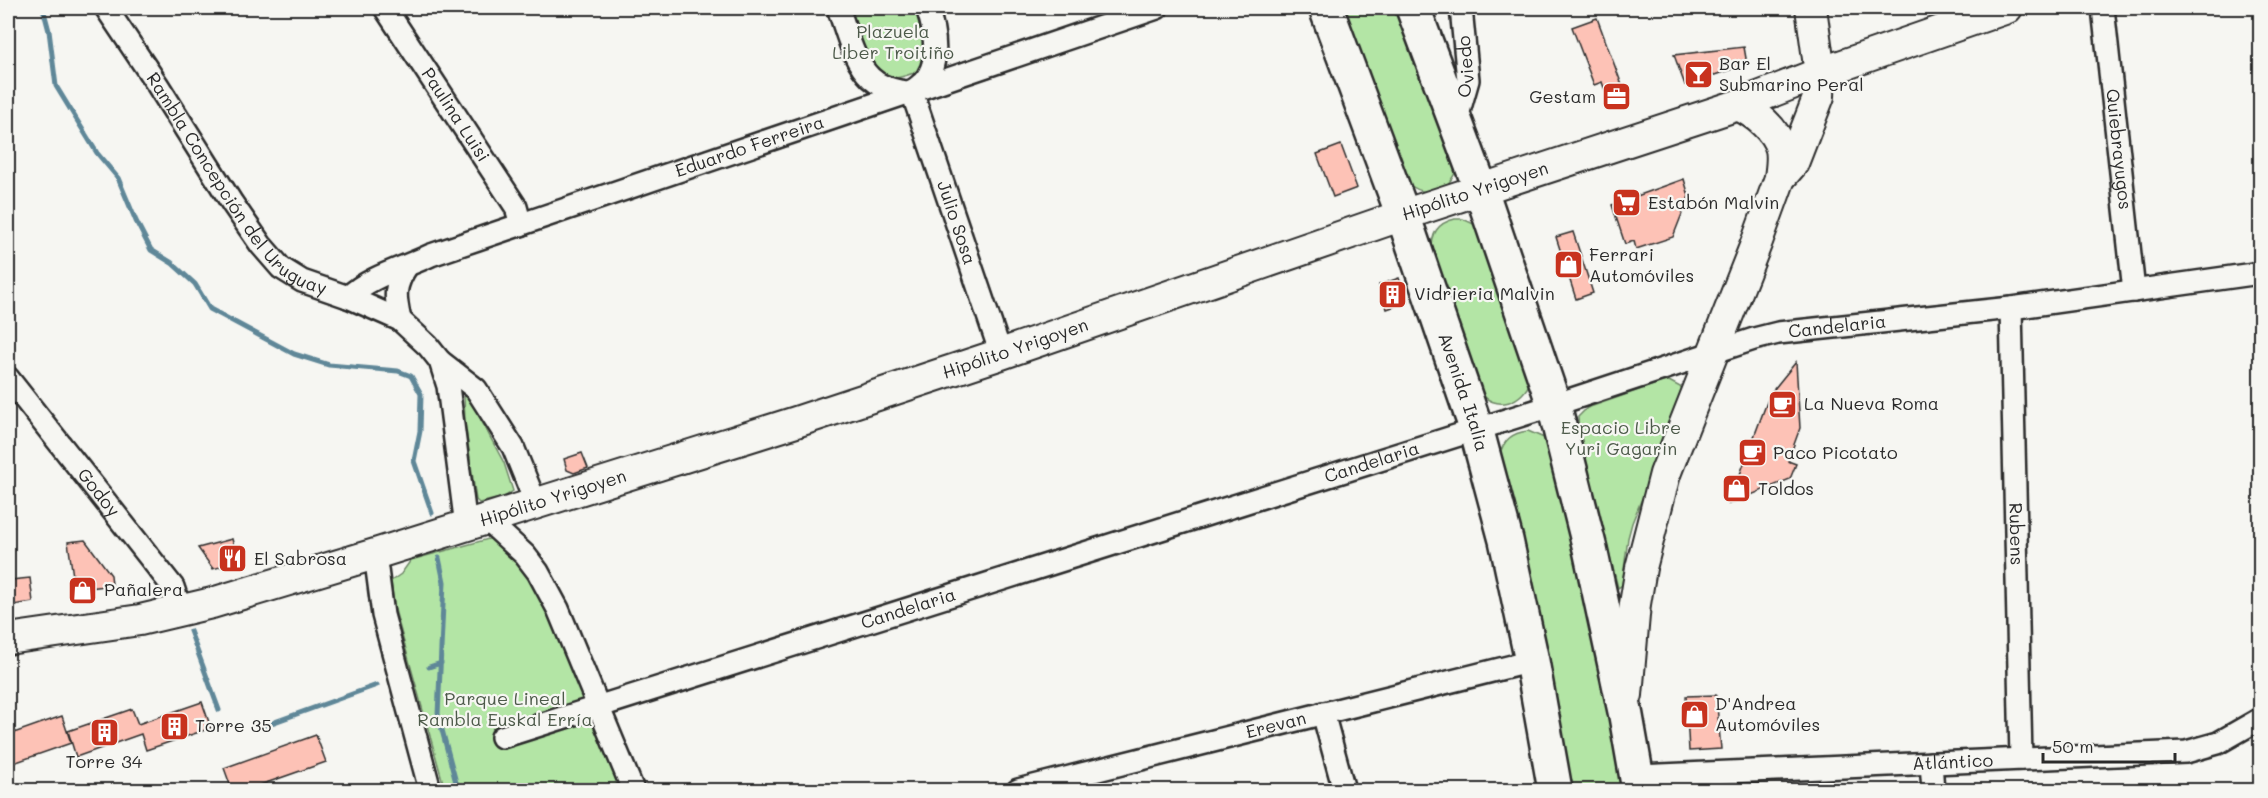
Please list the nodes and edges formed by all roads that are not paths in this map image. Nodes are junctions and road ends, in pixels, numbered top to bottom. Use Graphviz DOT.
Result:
graph roads {
  1 [pos="106,8"];
  2 [pos="385,8"];
  3 [pos="838,8"];
  4 [pos="927,8"];
  5 [pos="1157,8"];
  6 [pos="1326,8"];
  7 [pos="1413,8"];
  8 [pos="1461,8"];
  9 [pos="1811,8"];
  10 [pos="2007,8"];
  11 [pos="2103,8"];
  12 [pos="1820,73"];
  13 [pos="912,92"];
  14 [pos="1738,105"];
  15 [pos="1455,123"];
  16 [pos="1780,178"];
  17 [pos="1481,190"];
  18 [pos="1403,215"];
  19 [pos="521,225"];
  20 [pos="407,266"];
  21 [pos="2260,273"];
  22 [pos="2134,291"];
  23 [pos="348,297"];
  24 [pos="2011,309"];
  25 [pos="400,320"];
  26 [pos="1001,354"];
  27 [pos="1712,354"];
  28 [pos="440,361"];
  29 [pos="8,378"];
  30 [pos="1554,405"];
  31 [pos="1476,428"];
  32 [pos="536,504"];
  33 [pos="476,522"];
  34 [pos="375,554"];
  35 [pos="182,611"];
  36 [pos="8,639"];
  37 [pos="1532,661"];
  38 [pos="600,707"];
  39 [pos="1323,713"];
  40 [pos="1626,716"];
  41 [pos="2260,719"];
  42 [pos="502,737"];
  43 [pos="2021,759"];
  44 [pos="1931,763"];
  45 [pos="1639,783"];
  46 [pos="430,790"];
  47 [pos="633,790"];
  48 [pos="1018,790"];
  49 [pos="1344,790"];
  50 [pos="1555,790"];
  51 [pos="1933,790"];
  1 -- 23 [label="street, Rambla Concepción del Uruguay"];
  2 -- 19 [label="street, Paulina Luisi"];
  3 -- 13 [label="street"];
  4 -- 13 [label="street"];
  5 -- 13 [label="street, Eduardo Ferreira"];
  6 -- 18 [label="main road, Avenida Italia"];
  7 -- 15 [label="main road"];
  8 -- 15 [label="street, Oviedo"];
  9 -- 12 [label="street"];
  10 -- 12 [label="street, Hipólito Yrigoyen"];
  11 -- 22 [label="street, Quiebrayugos"];
  12 -- 14 [label="street, Hipólito Yrigoyen"];
  12 -- 16 [label="street"];
  13 -- 19 [label="street, Eduardo Ferreira"];
  13 -- 26 [label="street, Julio Sosa"];
  14 -- 16 [label="street"];
  14 -- 17 [label="street, Hipólito Yrigoyen"];
  15 -- 17 [label="main road"];
  16 -- 27 [label="street"];
  17 -- 18 [label="street, Hipólito Yrigoyen"];
  17 -- 30 [label="main road"];
  18 -- 26 [label="street, Hipólito Yrigoyen"];
  18 -- 31 [label="main road, Avenida Italia"];
  19 -- 20 [label="street, Eduardo Ferreira"];
  20 -- 23 [label="street, Eduardo Ferreira"];
  20 -- 25 [label="street"];
  21 -- 22 [label="street, Candelaria"];
  22 -- 24 [label="street, Candelaria"];
  23 -- 25 [label="street, Rambla Concepción del Uruguay"];
  24 -- 27 [label="street, Candelaria"];
  24 -- 43 [label="street, Rubens"];
  25 -- 28 [label="street, Rambla Concepción del Uruguay"];
  26 -- 32 [label="street, Hipólito Yrigoyen"];
  27 -- 30 [label="street, Candelaria"];
  27 -- 40 [label="street"];
  28 -- 32 [label="street, Rambla Concepción del Uruguay"];
  28 -- 33 [label="street, Rambla Concepción del Uruguay"];
  29 -- 35 [label="street, Godoy"];
  30 -- 31 [label="street, Candelaria"];
  30 -- 40 [label="main road"];
  31 -- 37 [label="main road, Avenida Italia"];
  31 -- 38 [label="street, Candelaria"];
  32 -- 33 [label="street, Hipólito Yrigoyen"];
  33 -- 34 [label="street, Hipólito Yrigoyen"];
  33 -- 38 [label="street"];
  34 -- 35 [label="street, Hipólito Yrigoyen"];
  34 -- 46 [label="street"];
  35 -- 36 [label="street, Hipólito Yrigoyen"];
  37 -- 39 [label="street, Erevan"];
  37 -- 50 [label="main road, Avenida Italia"];
  38 -- 42 [label="street, Candelaria"];
  38 -- 47 [label="street"];
  39 -- 48 [label="street, Erevan"];
  39 -- 49 [label="street"];
  40 -- 45 [label="main road"];
  41 -- 43 [label="street, Atlántico"];
  43 -- 44 [label="street, Atlántico"];
  44 -- 45 [label="street, Atlántico"];
  44 -- 51 [label="street"];
}
